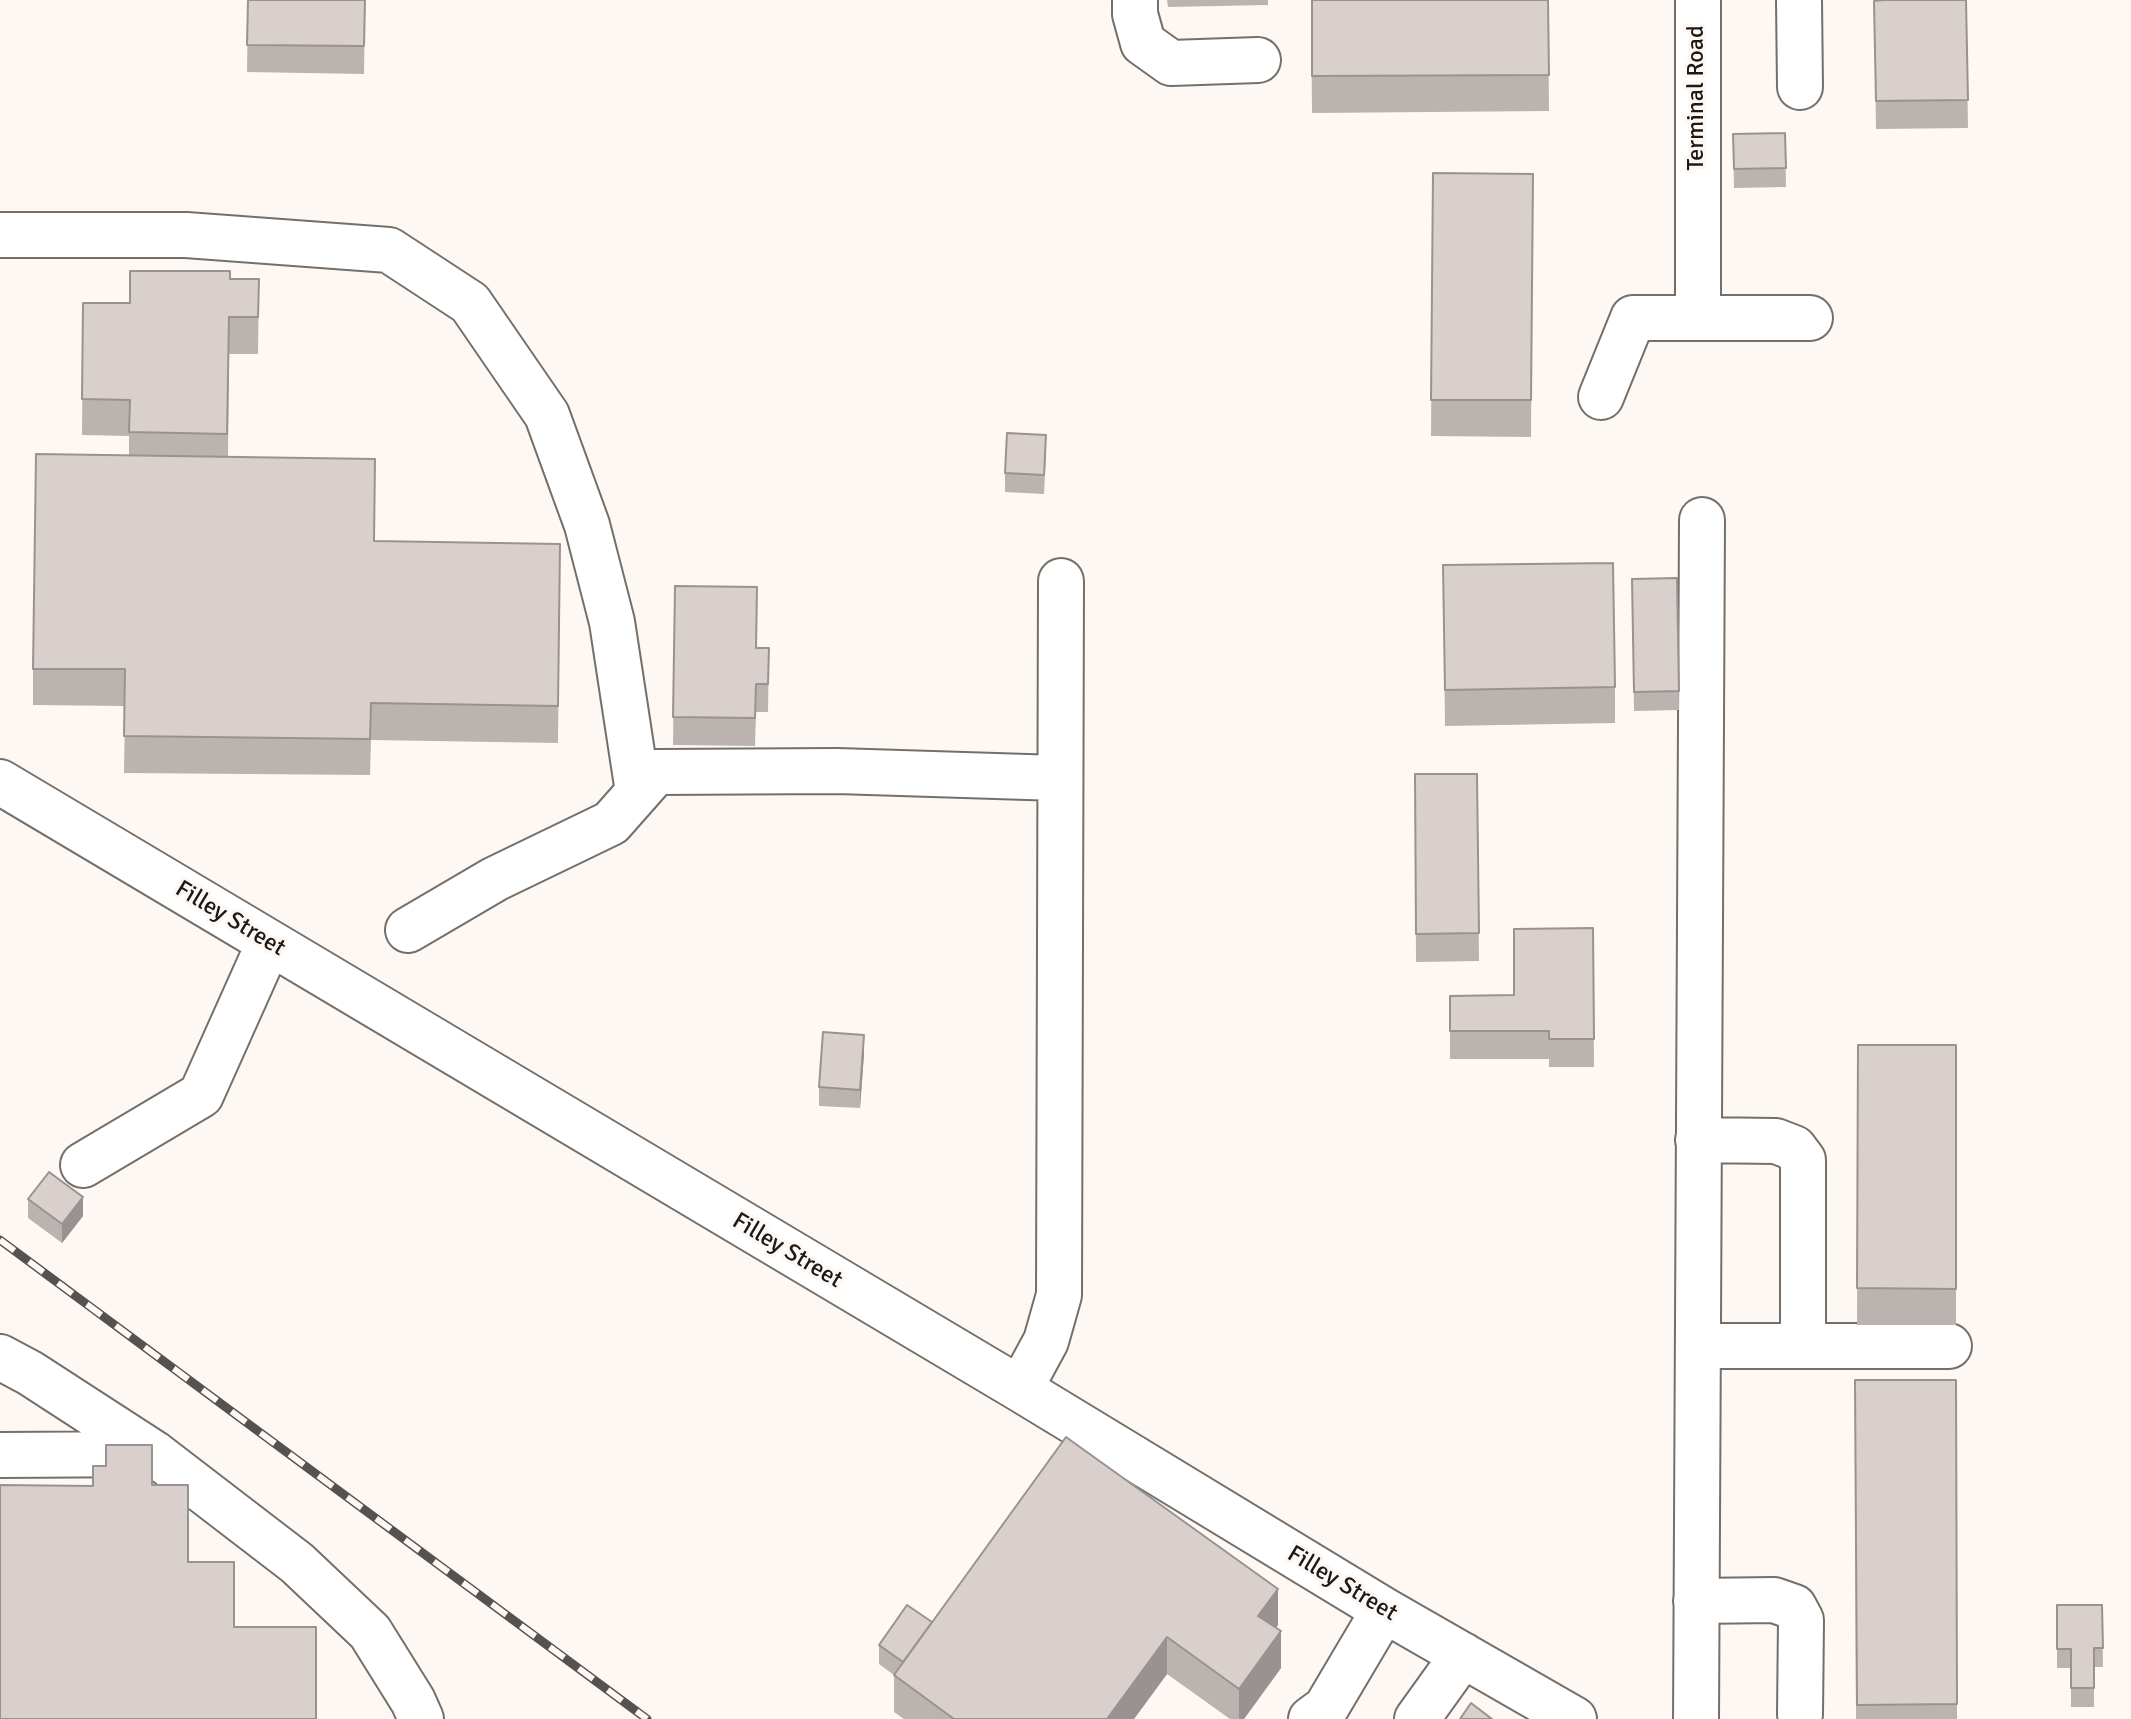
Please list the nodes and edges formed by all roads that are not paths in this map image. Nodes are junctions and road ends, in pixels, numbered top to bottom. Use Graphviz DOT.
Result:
graph roads {
  1 [pos="1135,0"];
  2 [pos="1698,0"];
  3 [pos="1799,0"];
  4 [pos="1258,60"];
  5 [pos="1800,87"];
  6 [pos="0,235"];
  7 [pos="1698,318"];
  8 [pos="1810,318"];
  9 [pos="1601,397"];
  10 [pos="1702,520"];
  11 [pos="1061,581"];
  12 [pos="1059,778"];
  13 [pos="0,782"];
  14 [pos="638,792"];
  15 [pos="408,930"];
  16 [pos="269,943"];
  17 [pos="1698,1140"];
  18 [pos="83,1165"];
  19 [pos="1698,1346"];
  20 [pos="1803,1346"];
  21 [pos="1949,1346"];
  22 [pos="0,1357"];
  23 [pos="1020,1389"];
  24 [pos="155,1454"];
  25 [pos="0,1455"];
  26 [pos="1696,1601"];
  27 [pos="1384,1610"];
  28 [pos="1463,1655"];
  29 [pos="1800,1714"];
  30 [pos="421,1719"];
  31 [pos="1311,1719"];
  32 [pos="1417,1719"];
  33 [pos="1574,1719"];
  34 [pos="1696,1719"];
  1 -- 4 [label="street"];
  2 -- 7 [label="street, Terminal Road"];
  3 -- 5 [label="street"];
  6 -- 14 [label="street"];
  7 -- 8 [label="street"];
  7 -- 9 [label="street"];
  10 -- 17 [label="street"];
  11 -- 12 [label="street"];
  12 -- 14 [label="street"];
  12 -- 23 [label="street"];
  13 -- 16 [label="street, Filley Street"];
  14 -- 15 [label="street"];
  16 -- 18 [label="street"];
  16 -- 23 [label="street, Filley Street"];
  17 -- 19 [label="street"];
  17 -- 20 [label="street"];
  19 -- 20 [label="street"];
  19 -- 26 [label="street"];
  20 -- 21 [label="street"];
  22 -- 24 [label="street"];
  23 -- 27 [label="street, Filley Street"];
  24 -- 25 [label="street"];
  24 -- 30 [label="street"];
  26 -- 29 [label="street"];
  26 -- 34 [label="street"];
  27 -- 28 [label="street, Filley Street"];
  27 -- 31 [label="street"];
  28 -- 32 [label="street"];
  28 -- 33 [label="street, Filley Street"];
}
